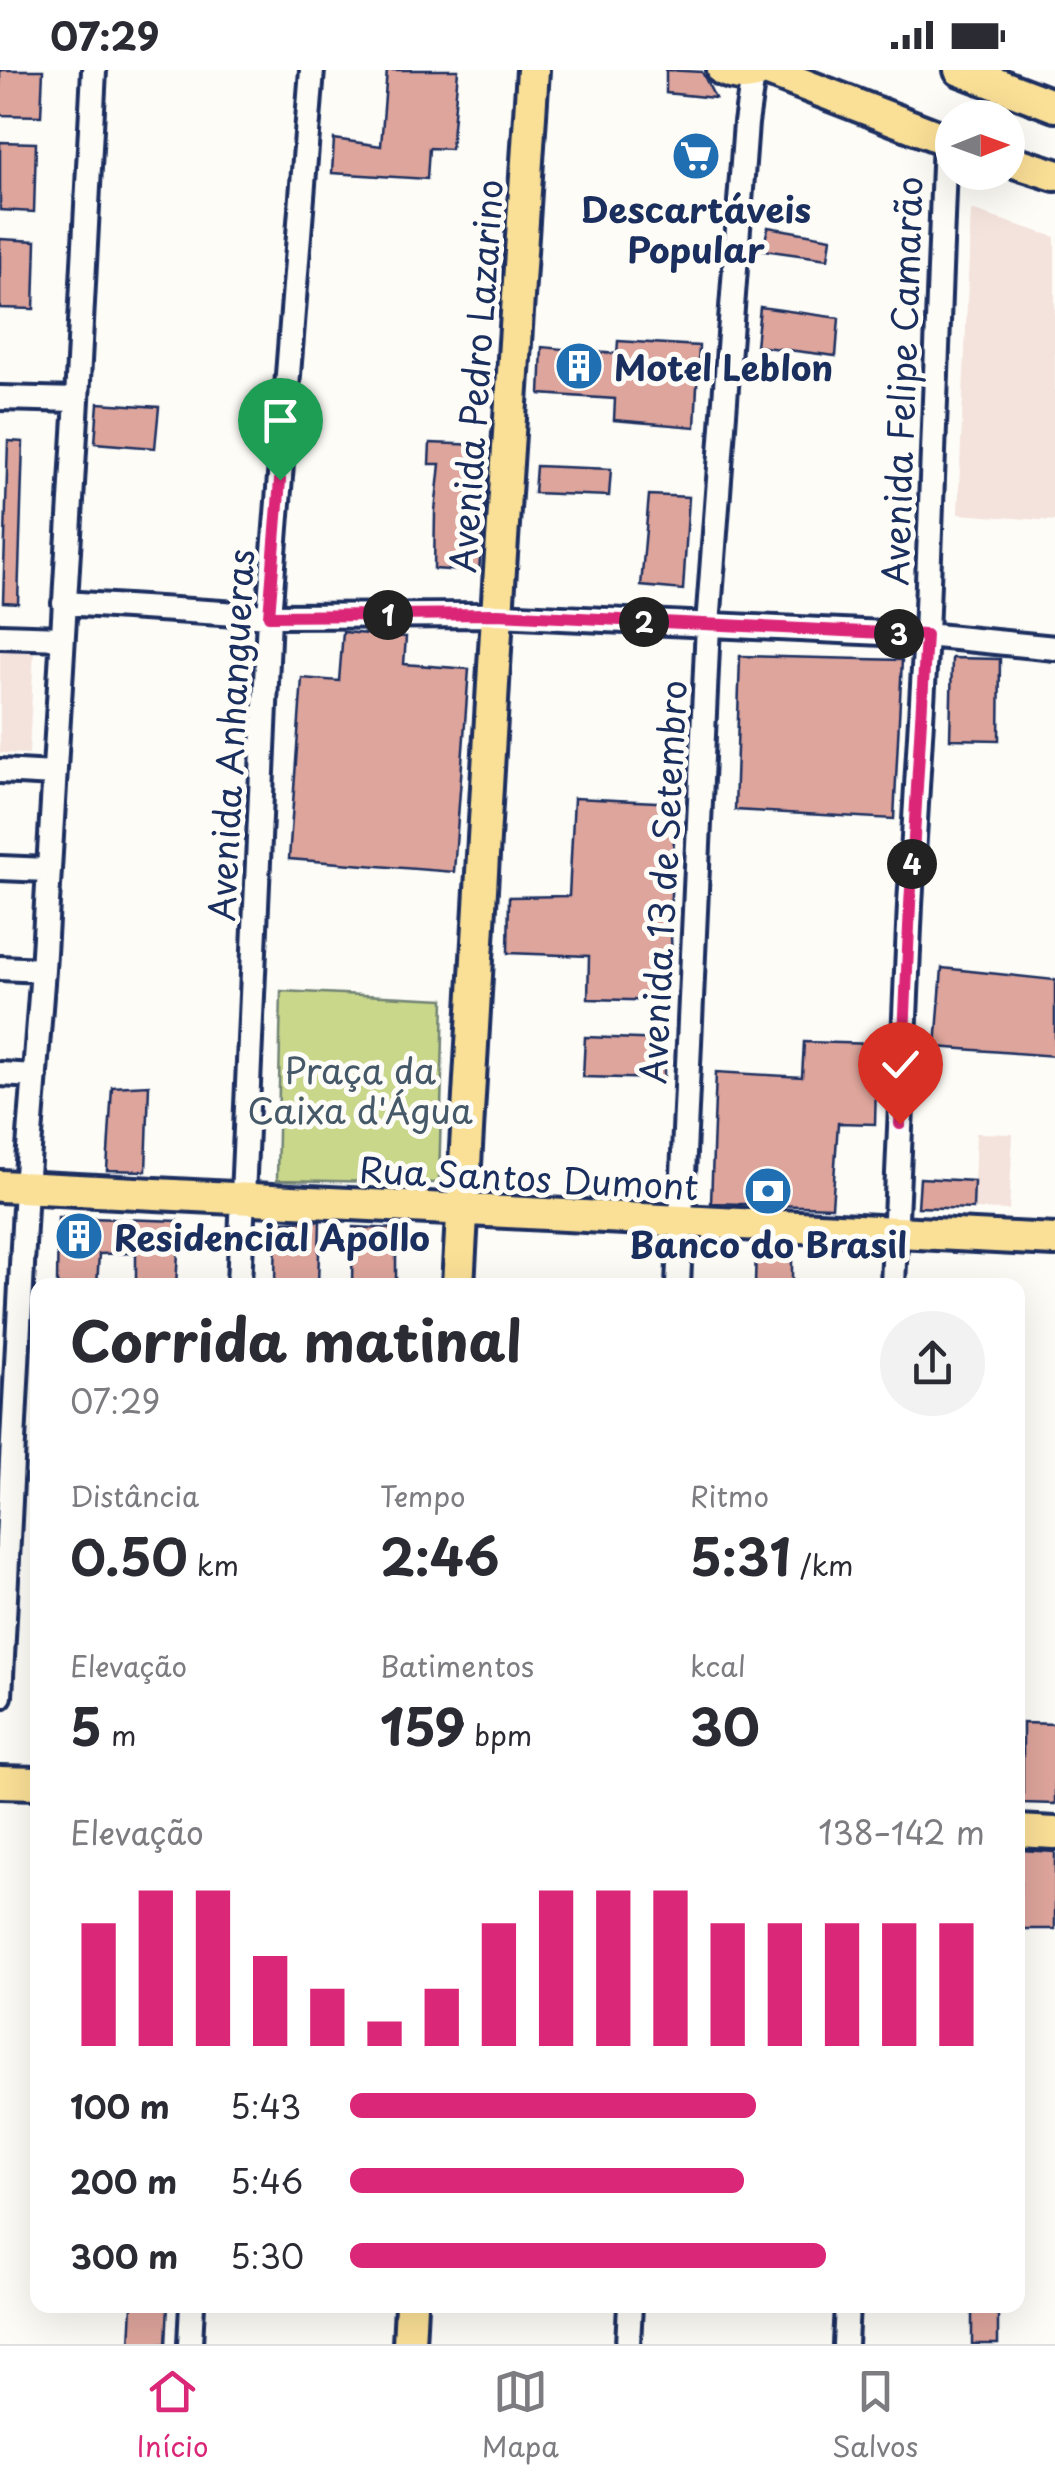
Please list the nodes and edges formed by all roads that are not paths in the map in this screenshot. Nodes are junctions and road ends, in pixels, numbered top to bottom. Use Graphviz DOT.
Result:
graph roads {
  1 [pos="94,70"];
  2 [pos="312,70"];
  3 [pos="533,70"];
  4 [pos="960,70"];
  5 [pos="751,71"];
  6 [pos="1002,78"];
  7 [pos="1055,106"];
  8 [pos="935,136"];
  9 [pos="1025,165"];
  10 [pos="1055,175"];
  11 [pos="947,190"];
  12 [pos="0,398"];
  13 [pos="77,400"];
  14 [pos="64,603"];
  15 [pos="498,614"];
  16 [pos="269,616"];
  17 [pos="708,625"];
  18 [pos="926,635"];
  19 [pos="0,636"];
  20 [pos="62,638"];
  21 [pos="1055,648"];
  22 [pos="0,771"];
  23 [pos="54,774"];
  24 [pos="0,868"];
  25 [pos="48,870"];
  26 [pos="0,968"];
  27 [pos="42,970"];
  28 [pos="0,1074"];
  29 [pos="35,1076"];
  30 [pos="13,1186"];
  31 [pos="242,1199"];
  32 [pos="461,1212"];
  33 [pos="682,1222"];
  34 [pos="895,1234"];
  35 [pos="1055,1240"];
  36 [pos="239,1278"];
  37 [pos="458,1278"];
  38 [pos="678,1278"];
  39 [pos="893,1278"];
  40 [pos="0,1696"];
  41 [pos="0,1782"];
  42 [pos="30,1783"];
  43 [pos="1025,1832"];
  44 [pos="1055,1833"];
  45 [pos="192,2313"];
  46 [pos="411,2313"];
  47 [pos="630,2313"];
  48 [pos="847,2313"];
  49 [pos="190,2344"];
  50 [pos="409,2344"];
  51 [pos="628,2344"];
  52 [pos="845,2344"];
  1 -- 13 [label="street"];
  2 -- 16 [label="street, Avenida Anhangueras"];
  3 -- 15 [label="main road, Avenida Pedro Lazarino"];
  4 -- 6 [label="main road"];
  5 -- 8 [label="main road"];
  5 -- 17 [label="street, Avenida 13 de Setembro"];
  6 -- 7 [label="main road"];
  9 -- 10 [label="main road"];
  11 -- 18 [label="street, Avenida Felipe Camarão"];
  12 -- 13 [label="street"];
  13 -- 14 [label="street"];
  14 -- 16 [label="street"];
  14 -- 20 [label="street"];
  15 -- 16 [label="street"];
  15 -- 17 [label="street"];
  15 -- 32 [label="main road, Avenida Pedro Lazarino"];
  16 -- 31 [label="street, Avenida Anhangueras"];
  17 -- 18 [label="street"];
  17 -- 33 [label="street, Avenida 13 de Setembro"];
  18 -- 21 [label="street"];
  18 -- 34 [label="street, Avenida Felipe Camarão"];
  19 -- 20 [label="street"];
  20 -- 23 [label="street"];
  22 -- 23 [label="street"];
  23 -- 25 [label="street"];
  24 -- 25 [label="street"];
  25 -- 27 [label="street"];
  26 -- 27 [label="street"];
  27 -- 29 [label="street"];
  28 -- 29 [label="street"];
  29 -- 30 [label="street"];
  30 -- 31 [label="main road, Rua Santos Dumont"];
  30 -- 40 [label="street"];
  31 -- 32 [label="main road, Rua Santos Dumont"];
  31 -- 36 [label="street, Avenida Anhangueras"];
  32 -- 33 [label="main road, Rua Santos Dumont"];
  32 -- 37 [label="main road, Avenida Pedro Lazarino"];
  33 -- 34 [label="main road, Rua Santos Dumont"];
  33 -- 38 [label="street, Avenida 13 de Setembro"];
  34 -- 35 [label="main road, Rua Santos Dumont"];
  34 -- 39 [label="street, Avenida Felipe Camarão"];
  41 -- 42 [label="main road"];
  43 -- 44 [label="main road"];
  45 -- 49 [label="street"];
  46 -- 50 [label="main road"];
  47 -- 51 [label="street"];
  48 -- 52 [label="street"];
}
